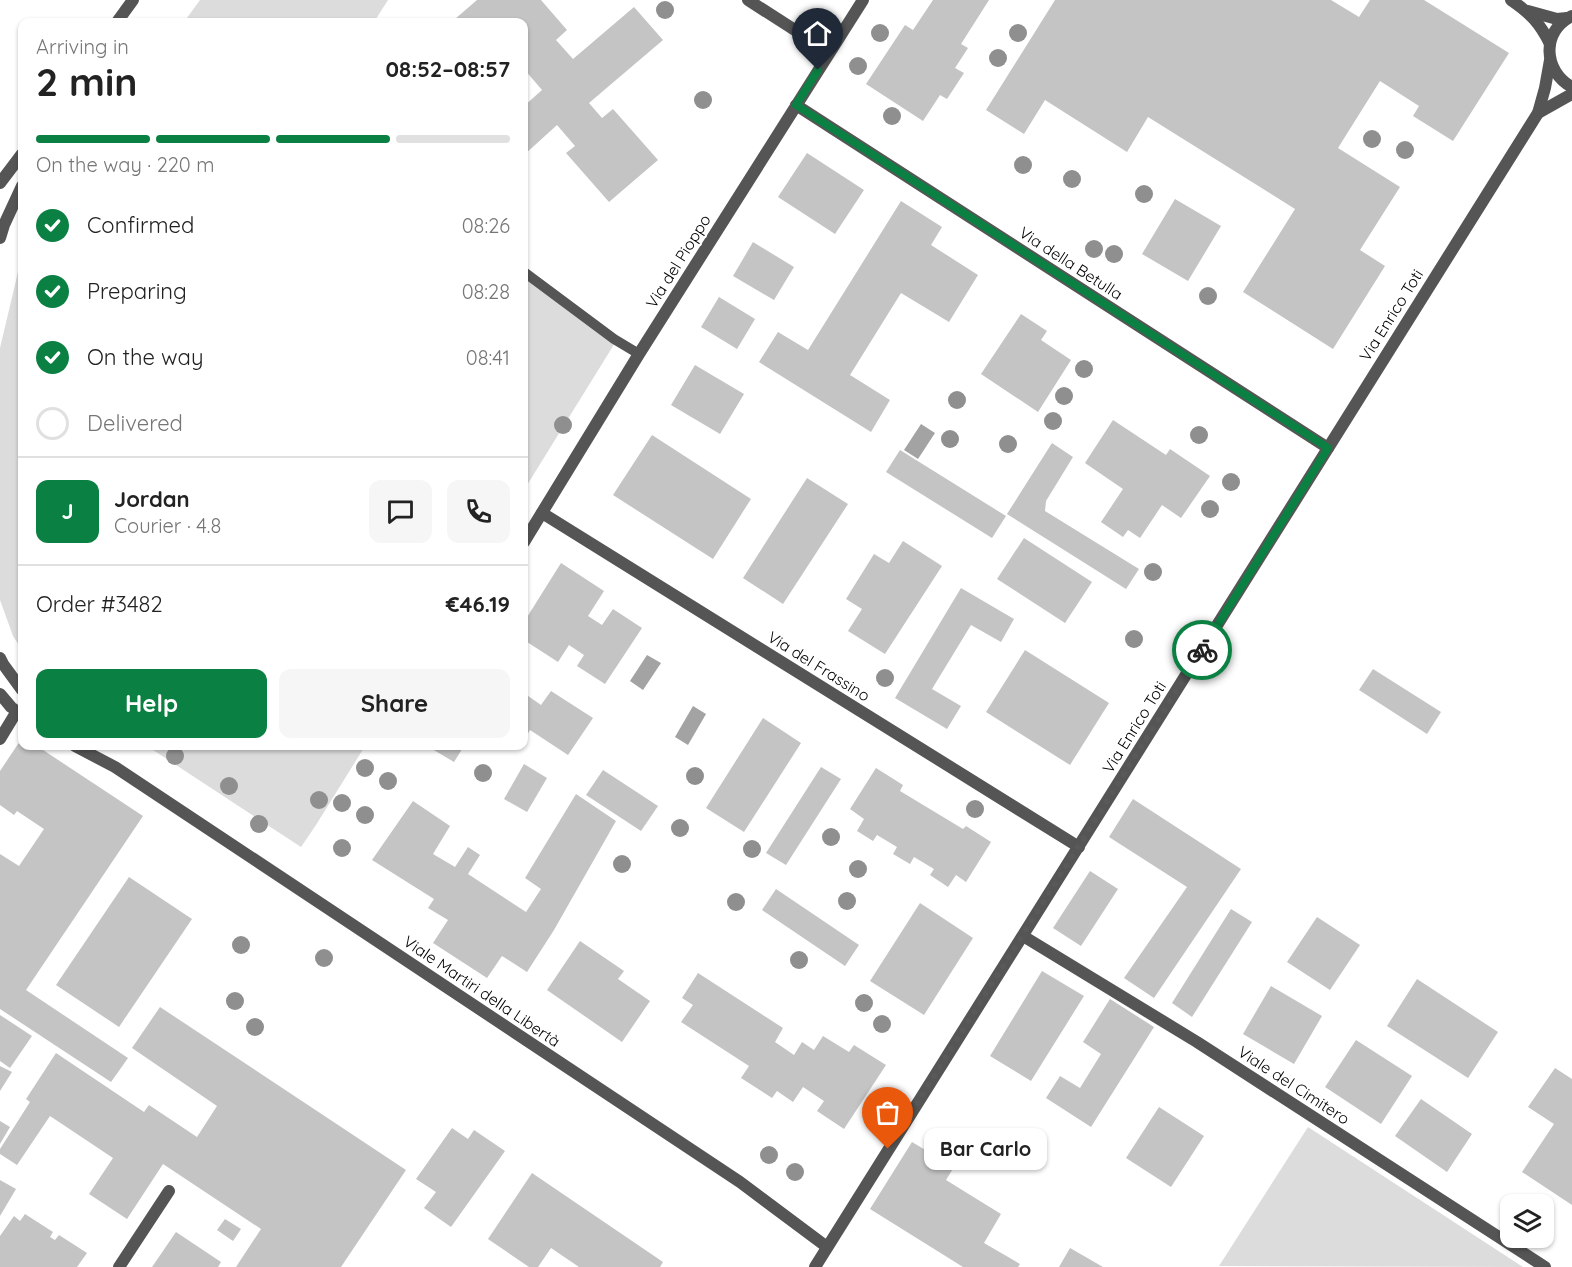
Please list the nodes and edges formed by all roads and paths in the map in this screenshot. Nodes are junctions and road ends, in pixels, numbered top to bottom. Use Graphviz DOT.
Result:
graph roads {
  1 [pos="133,0"];
  2 [pos="748,0"];
  3 [pos="863,0"];
  4 [pos="1511,0"];
  5 [pos="1526,10"];
  6 [pos="1570,17"];
  7 [pos="120,18"];
  8 [pos="1550,44"];
  9 [pos="829,52"];
  10 [pos="1550,60"];
  11 [pos="1572,87"];
  12 [pos="1572,94"];
  13 [pos="796,105"];
  14 [pos="1538,113"];
  15 [pos="18,159"];
  16 [pos="0,183"];
  17 [pos="18,195"];
  18 [pos="0,238"];
  19 [pos="528,275"];
  20 [pos="639,354"];
  21 [pos="1328,448"];
  22 [pos="542,513"];
  23 [pos="528,536"];
  24 [pos="0,658"];
  25 [pos="18,685"];
  26 [pos="0,694"];
  27 [pos="18,712"];
  28 [pos="18,716"];
  29 [pos="0,740"];
  30 [pos="83,750"];
  31 [pos="94,750"];
  32 [pos="116,767"];
  33 [pos="1078,847"];
  34 [pos="1023,936"];
  35 [pos="169,1191"];
  36 [pos="827,1247"];
  37 [pos="119,1267"];
  38 [pos="814,1267"];
  39 [pos="1545,1267"];
  1 -- 7 [label="street"];
  2 -- 9 [label="street"];
  3 -- 9 [label="street, Via del Pioppo"];
  4 -- 5 [label="street"];
  5 -- 6 [label="street"];
  5 -- 8 [label="street"];
  6 -- 8 [label="street"];
  8 -- 10 [label="street, Via Enrico Toti"];
  9 -- 13 [label="street, Via del Pioppo"];
  10 -- 11 [label="street"];
  10 -- 14 [label="street, Via Enrico Toti"];
  12 -- 14 [label="street, Via Enrico Toti"];
  13 -- 20 [label="street, Via del Pioppo"];
  13 -- 21 [label="street, Via della Betulla"];
  14 -- 21 [label="street, Via Enrico Toti"];
  15 -- 16 [label="street"];
  17 -- 18 [label="street"];
  19 -- 20 [label="lane"];
  20 -- 22 [label="street, Via del Pioppo"];
  21 -- 33 [label="street, Via Enrico Toti"];
  22 -- 23 [label="street, Via del Pioppo"];
  22 -- 33 [label="street, Via del Frassino"];
  24 -- 25 [label="street"];
  26 -- 27 [label="street"];
  28 -- 29 [label="street"];
  30 -- 32 [label="street, Viale Martiri della Libertà"];
  31 -- 32 [label="street, Viale Martiri della Libertà"];
  32 -- 36 [label="street, Viale Martiri della Libertà"];
  33 -- 34 [label="street, Via Enrico Toti"];
  34 -- 36 [label="street, Via Enrico Toti"];
  34 -- 39 [label="street, Viale del Cimitero"];
  35 -- 37 [label="street"];
  36 -- 38 [label="street, Via Enrico Toti"];
}
